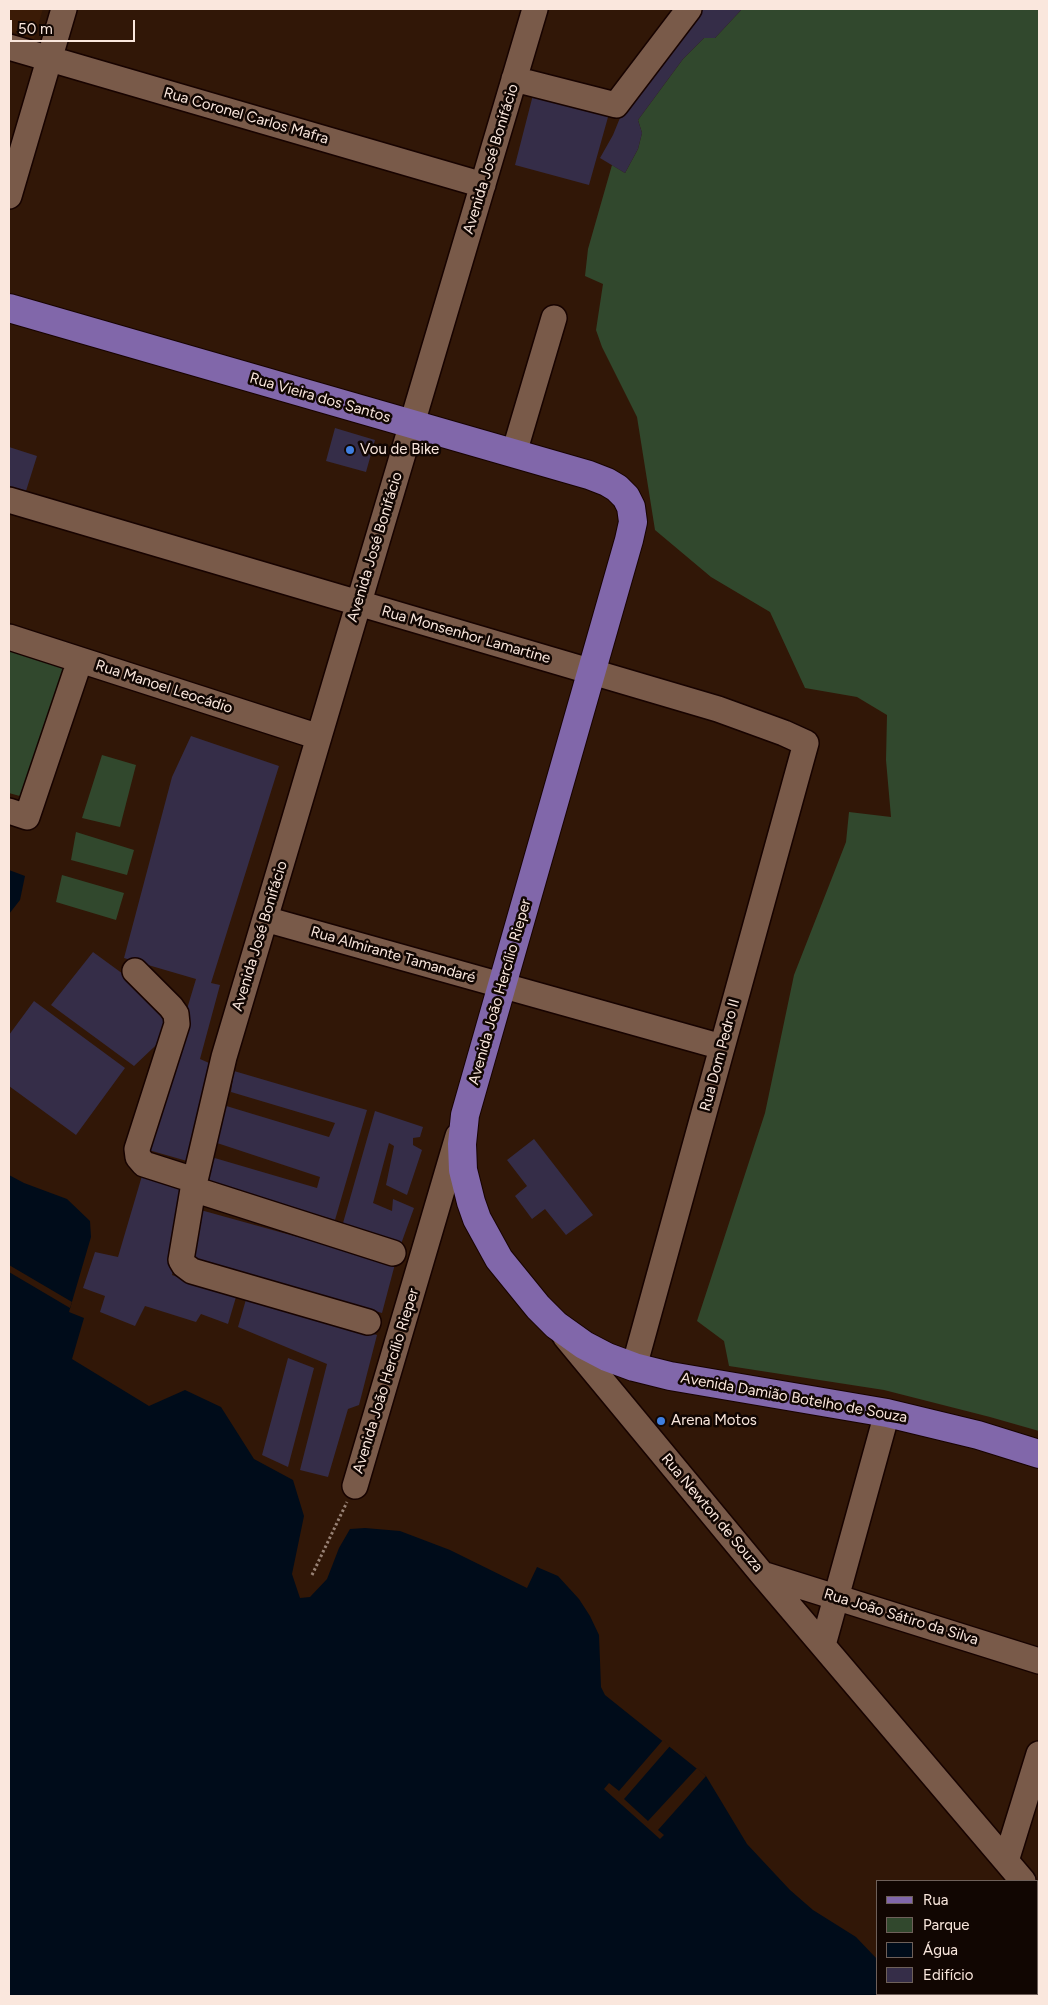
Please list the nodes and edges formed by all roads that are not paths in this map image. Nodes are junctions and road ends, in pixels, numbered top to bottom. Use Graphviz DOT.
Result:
graph roads {
  1 [pos="64,9"];
  2 [pos="535,9"];
  3 [pos="689,9"];
  4 [pos="9,47"];
  5 [pos="49,58"];
  6 [pos="514,79"];
  7 [pos="483,185"];
  8 [pos="9,196"];
  9 [pos="9,308"];
  10 [pos="554,318"];
  11 [pos="412,424"];
  12 [pos="514,453"];
  13 [pos="626,497"];
  14 [pos="9,500"];
  15 [pos="359,604"];
  16 [pos="9,637"];
  17 [pos="80,660"];
  18 [pos="591,672"];
  19 [pos="319,737"];
  20 [pos="806,743"];
  21 [pos="9,811"];
  22 [pos="265,919"];
  23 [pos="135,971"];
  24 [pos="502,985"];
  25 [pos="722,1047"];
  26 [pos="464,1115"];
  27 [pos="193,1184"];
  28 [pos="394,1253"];
  29 [pos="368,1322"];
  30 [pos="556,1325"];
  31 [pos="634,1367"];
  32 [pos="888,1413"];
  33 [pos="1039,1454"];
  34 [pos="354,1486"];
  35 [pos="762,1574"];
  36 [pos="837,1597"];
  37 [pos="823,1645"];
  38 [pos="1039,1661"];
  39 [pos="1037,1768"];
  40 [pos="1006,1861"];
  41 [pos="1022,1880"];
  1 -- 5 [label="street"];
  2 -- 6 [label="street, Avenida José Bonifácio"];
  3 -- 6 [label="street"];
  4 -- 5 [label="street, Rua Coronel Carlos Mafra"];
  5 -- 7 [label="street, Rua Coronel Carlos Mafra"];
  5 -- 8 [label="street"];
  6 -- 7 [label="street, Avenida José Bonifácio"];
  7 -- 11 [label="street, Avenida José Bonifácio"];
  9 -- 11 [label="main road, Rua Vieira dos Santos"];
  10 -- 12 [label="street"];
  11 -- 12 [label="main road, Rua Vieira dos Santos"];
  11 -- 15 [label="street, Avenida José Bonifácio"];
  12 -- 13 [label="main road, Rua Vieira dos Santos"];
  13 -- 18 [label="main road, Avenida João Hercílio Rieper"];
  14 -- 15 [label="street, Rua Monsenhor Lamartine"];
  15 -- 18 [label="street, Rua Monsenhor Lamartine"];
  15 -- 19 [label="street, Avenida José Bonifácio"];
  16 -- 17 [label="street, Rua Manoel Leocádio"];
  17 -- 19 [label="street, Rua Manoel Leocádio"];
  17 -- 21 [label="street"];
  18 -- 20 [label="street, Rua Monsenhor Lamartine"];
  18 -- 24 [label="main road, Avenida João Hercílio Rieper"];
  19 -- 22 [label="street, Avenida José Bonifácio"];
  20 -- 25 [label="street, Rua Dom Pedro II"];
  22 -- 24 [label="street, Rua Almirante Tamandaré"];
  22 -- 27 [label="street, Avenida José Bonifácio"];
  23 -- 27 [label="street"];
  24 -- 25 [label="street, Rua Almirante Tamandaré"];
  24 -- 26 [label="main road, Avenida João Hercílio Rieper"];
  25 -- 31 [label="street, Rua Dom Pedro II"];
  26 -- 30 [label="main road, Rua Newton de Souza"];
  26 -- 34 [label="street, Avenida João Hercílio Rieper"];
  27 -- 28 [label="street"];
  27 -- 29 [label="street, Avenida José Bonifácio"];
  30 -- 31 [label="main road, Avenida Damião Botelho de Souza"];
  30 -- 35 [label="street, Rua Newton de Souza"];
  31 -- 32 [label="main road, Avenida Damião Botelho de Souza"];
  32 -- 33 [label="main road, Avenida Damião Botelho de Souza"];
  32 -- 36 [label="street"];
  35 -- 36 [label="street, Rua João Sátiro da Silva"];
  35 -- 37 [label="street, Rua Newton de Souza"];
  36 -- 37 [label="street"];
  36 -- 38 [label="street, Rua João Sátiro da Silva"];
  37 -- 40 [label="street, Rua Newton de Souza"];
  39 -- 40 [label="street"];
  40 -- 41 [label="street, Rua Newton de Souza"];
}
